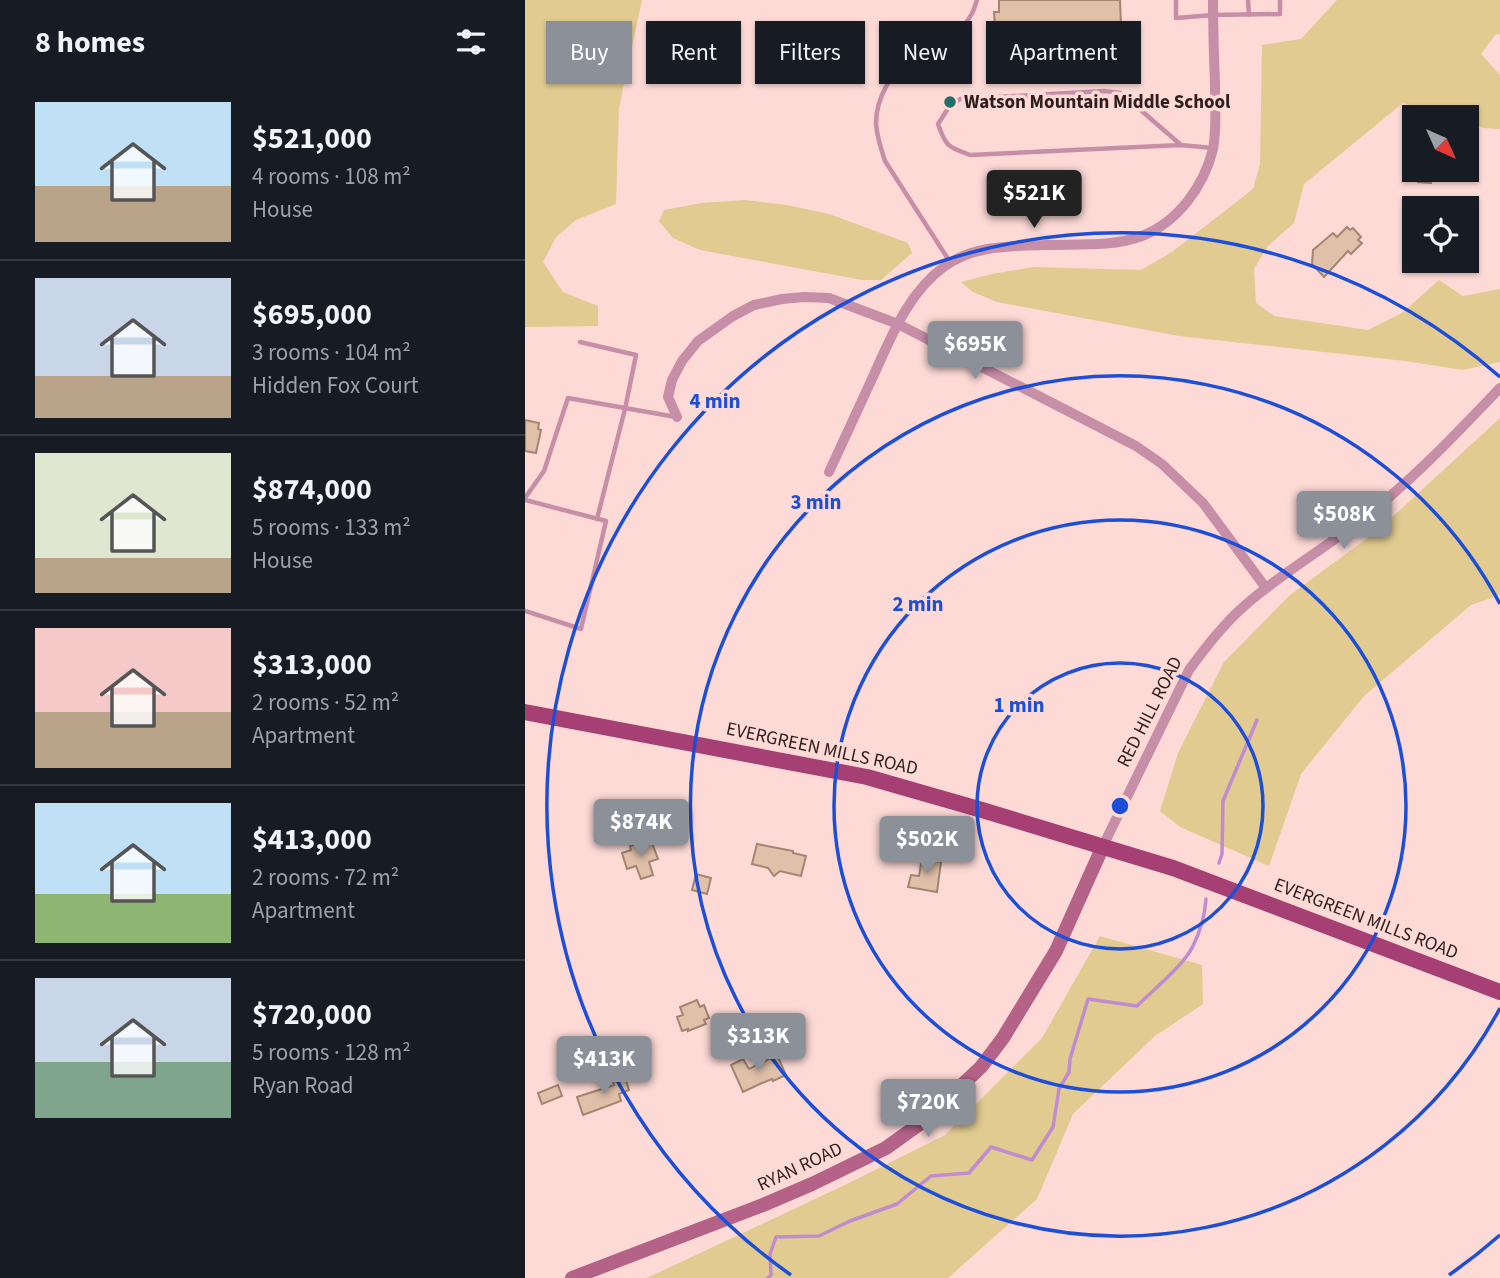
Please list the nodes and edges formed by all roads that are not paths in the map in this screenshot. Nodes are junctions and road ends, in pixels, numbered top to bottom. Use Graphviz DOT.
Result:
graph roads {
  1 [pos="977,0"];
  2 [pos="1176,0"];
  3 [pos="1213,0"];
  4 [pos="1248,0"];
  5 [pos="1280,0"];
  6 [pos="1213,15"];
  7 [pos="1249,15"];
  8 [pos="1181,145"];
  9 [pos="1213,148"];
  10 [pos="950,262"];
  11 [pos="898,324"];
  12 [pos="580,342"];
  13 [pos="1500,388"];
  14 [pos="625,409"];
  15 [pos="677,417"];
  16 [pos="829,472"];
  17 [pos="525,499"];
  18 [pos="597,519"];
  19 [pos="1266,588"];
  20 [pos="525,611"];
  21 [pos="525,712"];
  22 [pos="1103,846"];
  23 [pos="1500,992"];
  24 [pos="572,1278"];
  1 -- 10 [label="lane"];
  2 -- 6 [label="lane"];
  3 -- 6 [label="street"];
  4 -- 7 [label="lane"];
  5 -- 7 [label="lane"];
  6 -- 7 [label="lane"];
  6 -- 9 [label="street"];
  8 -- 8 [label="lane"];
  8 -- 9 [label="lane"];
  9 -- 10 [label="street"];
  10 -- 11 [label="street"];
  11 -- 15 [label="street"];
  11 -- 16 [label="street"];
  11 -- 19 [label="street"];
  12 -- 14 [label="lane"];
  13 -- 19 [label="street, RED HILL ROAD"];
  14 -- 15 [label="lane"];
  14 -- 17 [label="lane"];
  14 -- 18 [label="lane"];
  17 -- 18 [label="lane"];
  18 -- 20 [label="lane"];
  19 -- 22 [label="street, RED HILL ROAD"];
  21 -- 22 [label="main road, EVERGREEN MILLS ROAD"];
  22 -- 23 [label="main road, EVERGREEN MILLS ROAD"];
  22 -- 24 [label="main road, RYAN ROAD"];
}
